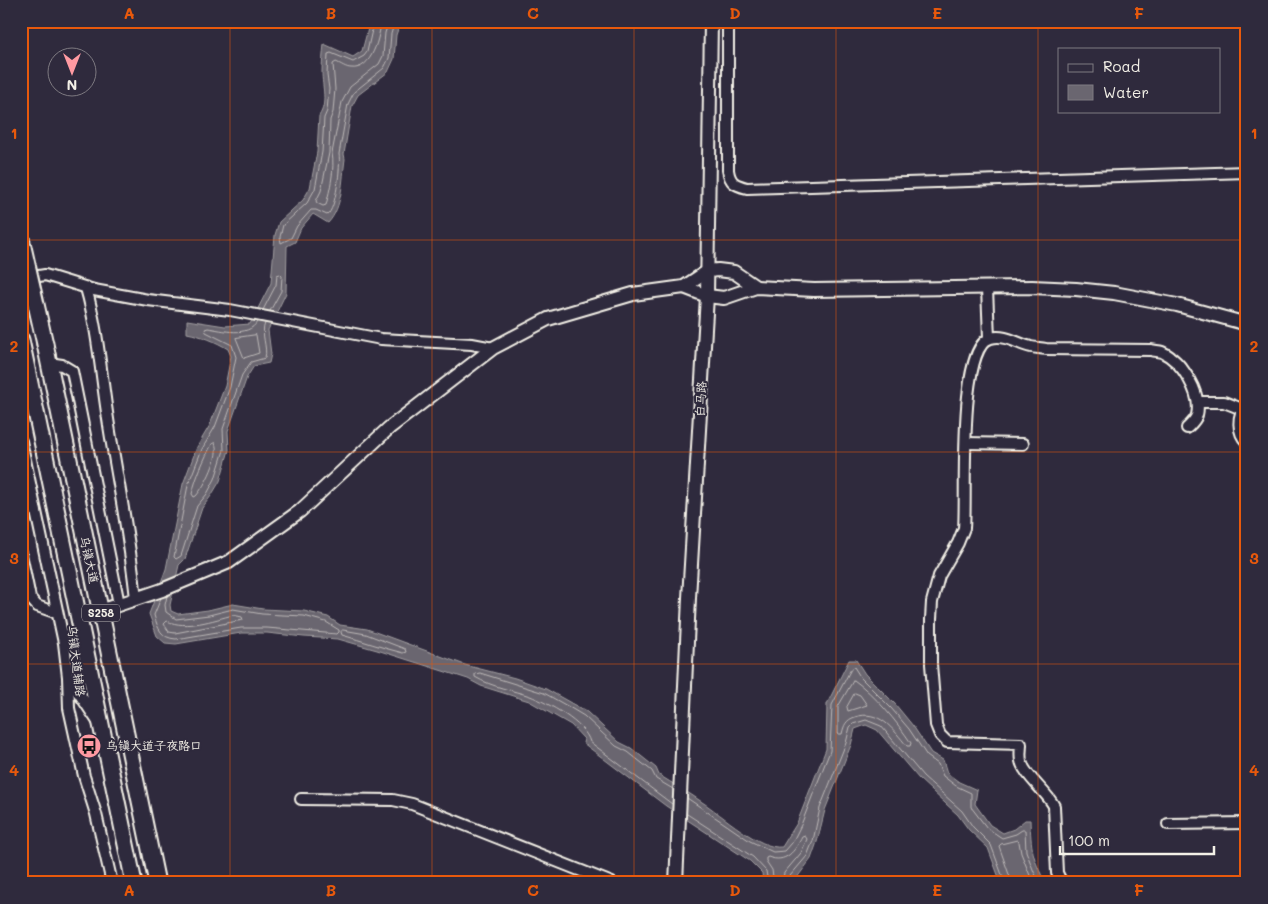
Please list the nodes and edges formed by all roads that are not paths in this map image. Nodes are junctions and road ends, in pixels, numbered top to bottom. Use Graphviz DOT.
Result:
graph roads {
  1 [pos="711,21"];
  2 [pos="728,21"];
  3 [pos="1247,172"];
  4 [pos="21,238"];
  5 [pos="708,271"];
  6 [pos="21,279"];
  7 [pos="684,287"];
  8 [pos="756,287"];
  9 [pos="86,288"];
  10 [pos="987,288"];
  11 [pos="707,296"];
  12 [pos="1247,324"];
  13 [pos="989,338"];
  14 [pos="21,340"];
  15 [pos="493,348"];
  16 [pos="49,363"];
  17 [pos="26,385"];
  18 [pos="1198,402"];
  19 [pos="1245,407"];
  20 [pos="1188,428"];
  21 [pos="21,442"];
  22 [pos="1247,442"];
  23 [pos="966,444"];
  24 [pos="1023,444"];
  25 [pos="21,554"];
  26 [pos="138,598"];
  27 [pos="119,604"];
  28 [pos="100,610"];
  29 [pos="57,613"];
  30 [pos="68,677"];
  31 [pos="102,729"];
  32 [pos="301,799"];
  33 [pos="1247,823"];
  34 [pos="1168,824"];
  35 [pos="153,864"];
  36 [pos="132,876"];
  37 [pos="112,883"];
  38 [pos="157,883"];
  39 [pos="612,883"];
  40 [pos="676,883"];
  41 [pos="1062,883"];
  1 -- 5 [label="street, 白马路"];
  2 -- 3 [label="street"];
  4 -- 16 [label="main road, 乌镇大道 / S258, bridge"];
  5 -- 7 [label="street"];
  5 -- 8 [label="street"];
  5 -- 11 [label="street, 白马路"];
  6 -- 9 [label="street"];
  7 -- 11 [label="street"];
  7 -- 15 [label="street"];
  8 -- 10 [label="street"];
  8 -- 11 [label="street"];
  9 -- 15 [label="street"];
  9 -- 26 [label="street"];
  10 -- 12 [label="street"];
  10 -- 13 [label="street"];
  11 -- 40 [label="street, 白马路"];
  13 -- 18 [label="street"];
  13 -- 23 [label="street"];
  14 -- 17 [label="main road, 乌镇大道 / S258"];
  15 -- 26 [label="street"];
  16 -- 27 [label="street"];
  16 -- 28 [label="main road, 乌镇大道 / S258"];
  17 -- 31 [label="main road, 乌镇大道 / S258"];
  18 -- 19 [label="street"];
  18 -- 20 [label="street"];
  19 -- 22 [label="street"];
  21 -- 29 [label="street, 乌镇大道辅路"];
  23 -- 24 [label="street"];
  23 -- 41 [label="street"];
  25 -- 29 [label="street"];
  26 -- 27 [label="street"];
  27 -- 28 [label="street"];
  28 -- 35 [label="main road, 乌镇大道 / S258"];
  29 -- 30 [label="street, 乌镇大道辅路"];
  30 -- 31 [label="street"];
  30 -- 37 [label="street, 乌镇大道辅路"];
  31 -- 36 [label="main road, 乌镇大道 / S258"];
  32 -- 39 [label="street"];
  33 -- 34 [label="street"];
  35 -- 36 [label="main road"];
  35 -- 38 [label="main road, 乌镇大道 / S258"];
}
